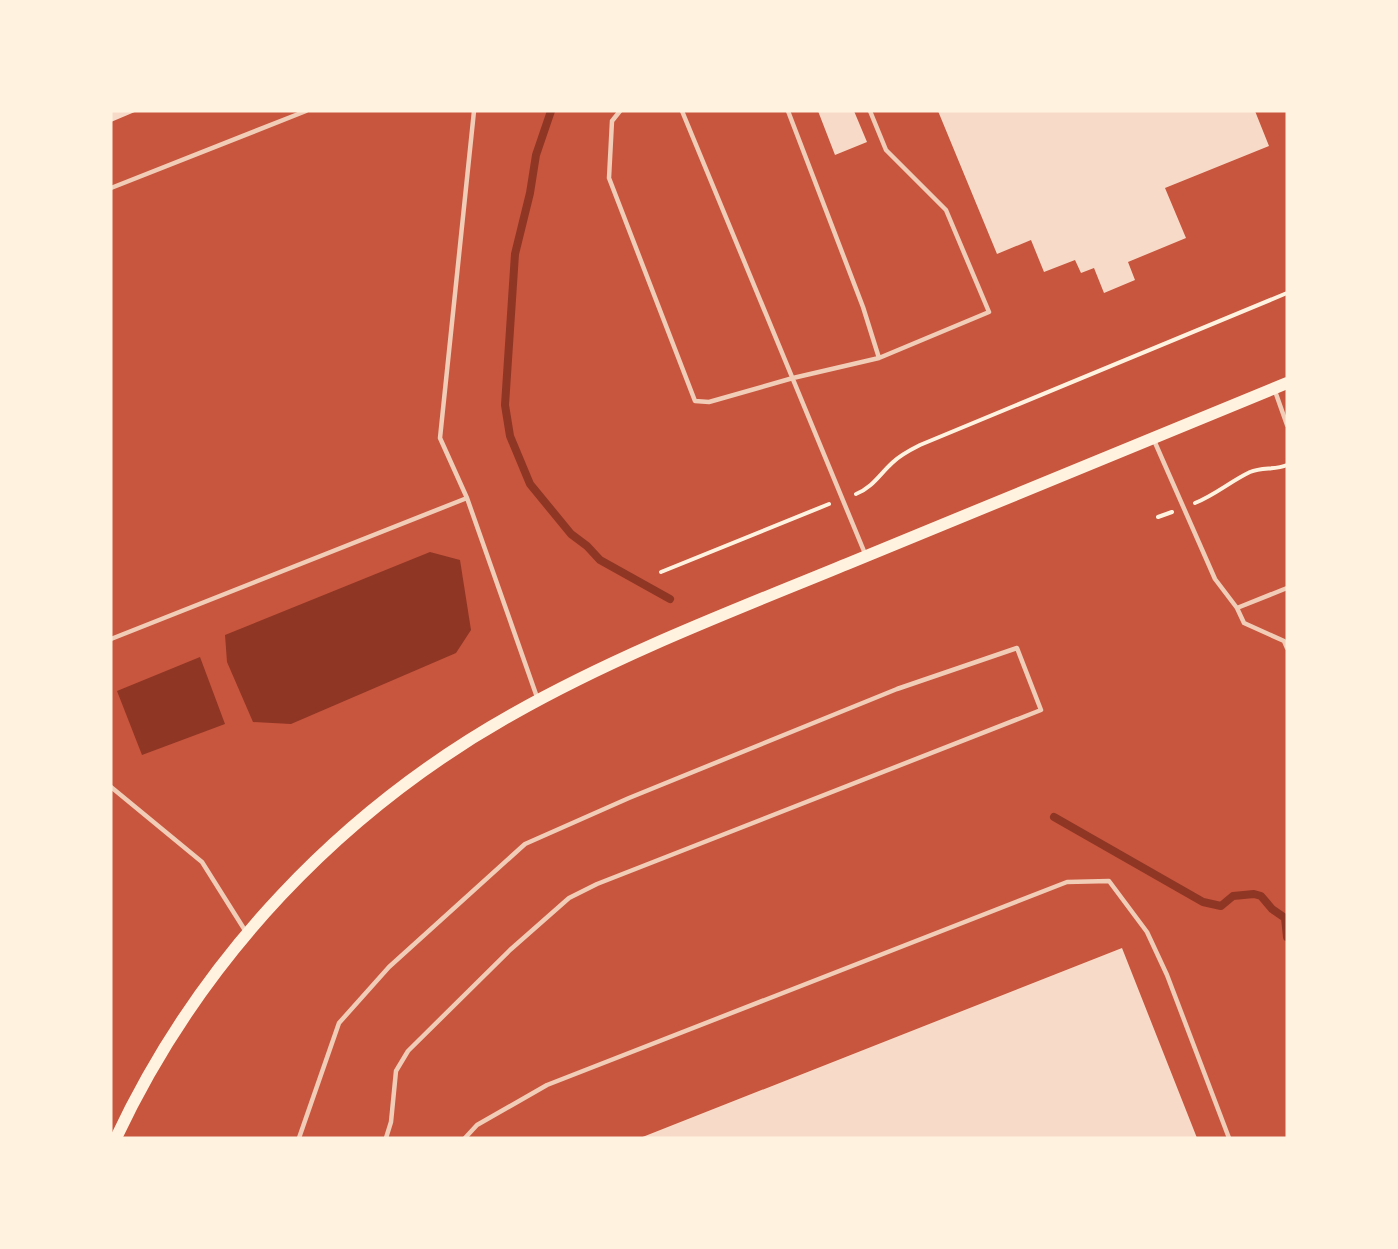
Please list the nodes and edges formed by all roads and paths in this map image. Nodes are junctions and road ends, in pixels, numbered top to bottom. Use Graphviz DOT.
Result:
graph roads {
  1 [pos="306,111"];
  2 [pos="474,111"];
  3 [pos="620,111"];
  4 [pos="682,111"];
  5 [pos="788,111"];
  6 [pos="870,111"];
  7 [pos="111,188"];
  8 [pos="1287,293"];
  9 [pos="879,358"];
  10 [pos="793,378"];
  11 [pos="1287,383"];
  12 [pos="1274,388"];
  13 [pos="1287,425"];
  14 [pos="1153,438"];
  15 [pos="1287,465"];
  16 [pos="466,498"];
  17 [pos="843,499"];
  18 [pos="1183,507"];
  19 [pos="1158,517"];
  20 [pos="866,556"];
  21 [pos="661,572"];
  22 [pos="1287,588"];
  23 [pos="1237,608"];
  24 [pos="111,639"];
  25 [pos="1287,648"];
  26 [pos="538,700"];
  27 [pos="111,787"];
  28 [pos="247,933"];
  29 [pos="116,1138"];
  30 [pos="298,1138"];
  31 [pos="386,1138"];
  32 [pos="465,1138"];
  33 [pos="1229,1138"];
  1 -- 7 [label="lane"];
  2 -- 16 [label="lane"];
  3 -- 10 [label="lane"];
  4 -- 10 [label="lane"];
  5 -- 9 [label="lane"];
  6 -- 9 [label="lane"];
  8 -- 17 [label="path"];
  9 -- 10 [label="lane"];
  10 -- 17 [label="lane"];
  11 -- 12 [label="main road"];
  12 -- 13 [label="lane"];
  12 -- 14 [label="main road"];
  14 -- 18 [label="lane"];
  14 -- 20 [label="main road"];
  15 -- 18 [label="path"];
  16 -- 24 [label="lane"];
  16 -- 26 [label="lane"];
  17 -- 20 [label="lane"];
  17 -- 21 [label="path"];
  18 -- 19 [label="path"];
  18 -- 23 [label="lane"];
  20 -- 26 [label="main road"];
  22 -- 23 [label="lane"];
  23 -- 25 [label="lane"];
  26 -- 28 [label="main road"];
  27 -- 28 [label="lane"];
  28 -- 29 [label="main road"];
  30 -- 31 [label="lane"];
  32 -- 33 [label="lane"];
}
